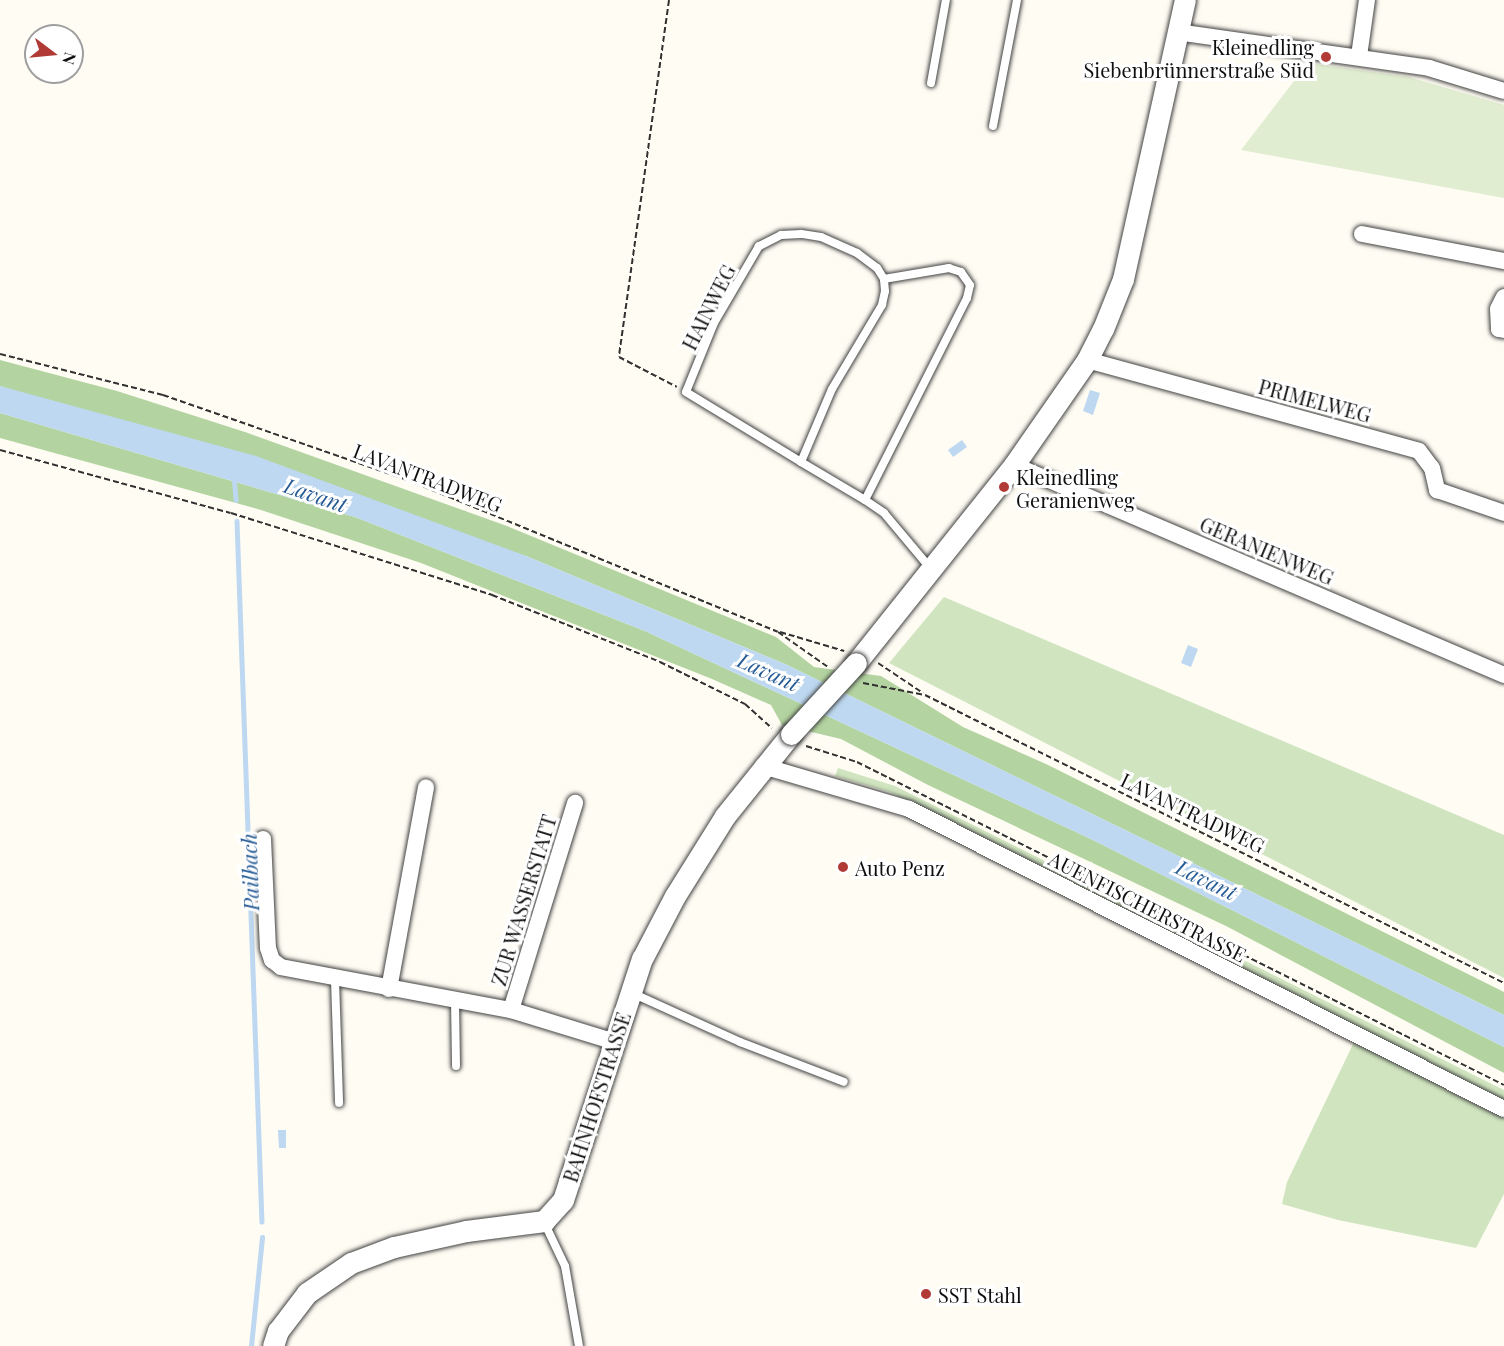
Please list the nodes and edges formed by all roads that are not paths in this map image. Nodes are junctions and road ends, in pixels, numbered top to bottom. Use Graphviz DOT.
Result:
graph roads {
  1 [pos="946,0"];
  2 [pos="1017,0"];
  3 [pos="1185,0"];
  4 [pos="1367,0"];
  5 [pos="1177,32"];
  6 [pos="1359,56"];
  7 [pos="931,83"];
  8 [pos="1503,85"];
  9 [pos="993,126"];
  10 [pos="1362,234"];
  11 [pos="1504,261"];
  12 [pos="884,279"];
  13 [pos="1504,297"];
  14 [pos="1504,330"];
  15 [pos="1087,360"];
  16 [pos="801,462"];
  17 [pos="1014,465"];
  18 [pos="865,500"];
  19 [pos="1504,513"];
  20 [pos="932,570"];
  21 [pos="1504,675"];
  22 [pos="763,766"];
  23 [pos="426,788"];
  24 [pos="575,803"];
  25 [pos="263,839"];
  26 [pos="335,980"];
  27 [pos="389,989"];
  28 [pos="630,992"];
  29 [pos="455,1001"];
  30 [pos="511,1010"];
  31 [pos="612,1041"];
  32 [pos="456,1066"];
  33 [pos="844,1082"];
  34 [pos="339,1103"];
  35 [pos="1504,1109"];
  36 [pos="544,1221"];
  37 [pos="273,1346"];
  38 [pos="579,1346"];
  1 -- 7 [label="lane"];
  2 -- 9 [label="lane"];
  3 -- 5 [label="street, BAHNHOFSTRASSE"];
  4 -- 6 [label="street"];
  5 -- 6 [label="street"];
  5 -- 15 [label="street, BAHNHOFSTRASSE"];
  6 -- 8 [label="street"];
  10 -- 11 [label="street"];
  12 -- 16 [label="lane"];
  12 -- 16 [label="lane, HAINWEG"];
  12 -- 18 [label="lane"];
  13 -- 14 [label="street"];
  15 -- 17 [label="street, BAHNHOFSTRASSE"];
  15 -- 19 [label="street, PRIMELWEG"];
  16 -- 18 [label="lane"];
  17 -- 20 [label="street, BAHNHOFSTRASSE"];
  17 -- 21 [label="street, GERANIENWEG"];
  18 -- 20 [label="lane"];
  20 -- 22 [label="street, BAHNHOFSTRASSE, bridge"];
  22 -- 28 [label="street, BAHNHOFSTRASSE"];
  22 -- 35 [label="street, AUENFISCHERSTRASSE"];
  23 -- 27 [label="street"];
  24 -- 30 [label="street, ZUR WASSERSTATT"];
  25 -- 26 [label="street, ZUR WASSERSTATT"];
  26 -- 27 [label="street, ZUR WASSERSTATT"];
  26 -- 34 [label="lane"];
  27 -- 29 [label="street, ZUR WASSERSTATT"];
  28 -- 31 [label="street, BAHNHOFSTRASSE"];
  28 -- 33 [label="lane"];
  29 -- 30 [label="street, ZUR WASSERSTATT"];
  29 -- 32 [label="lane"];
  30 -- 31 [label="street, ZUR WASSERSTATT"];
  31 -- 36 [label="street, BAHNHOFSTRASSE"];
  36 -- 37 [label="street"];
  36 -- 38 [label="lane"];
}
